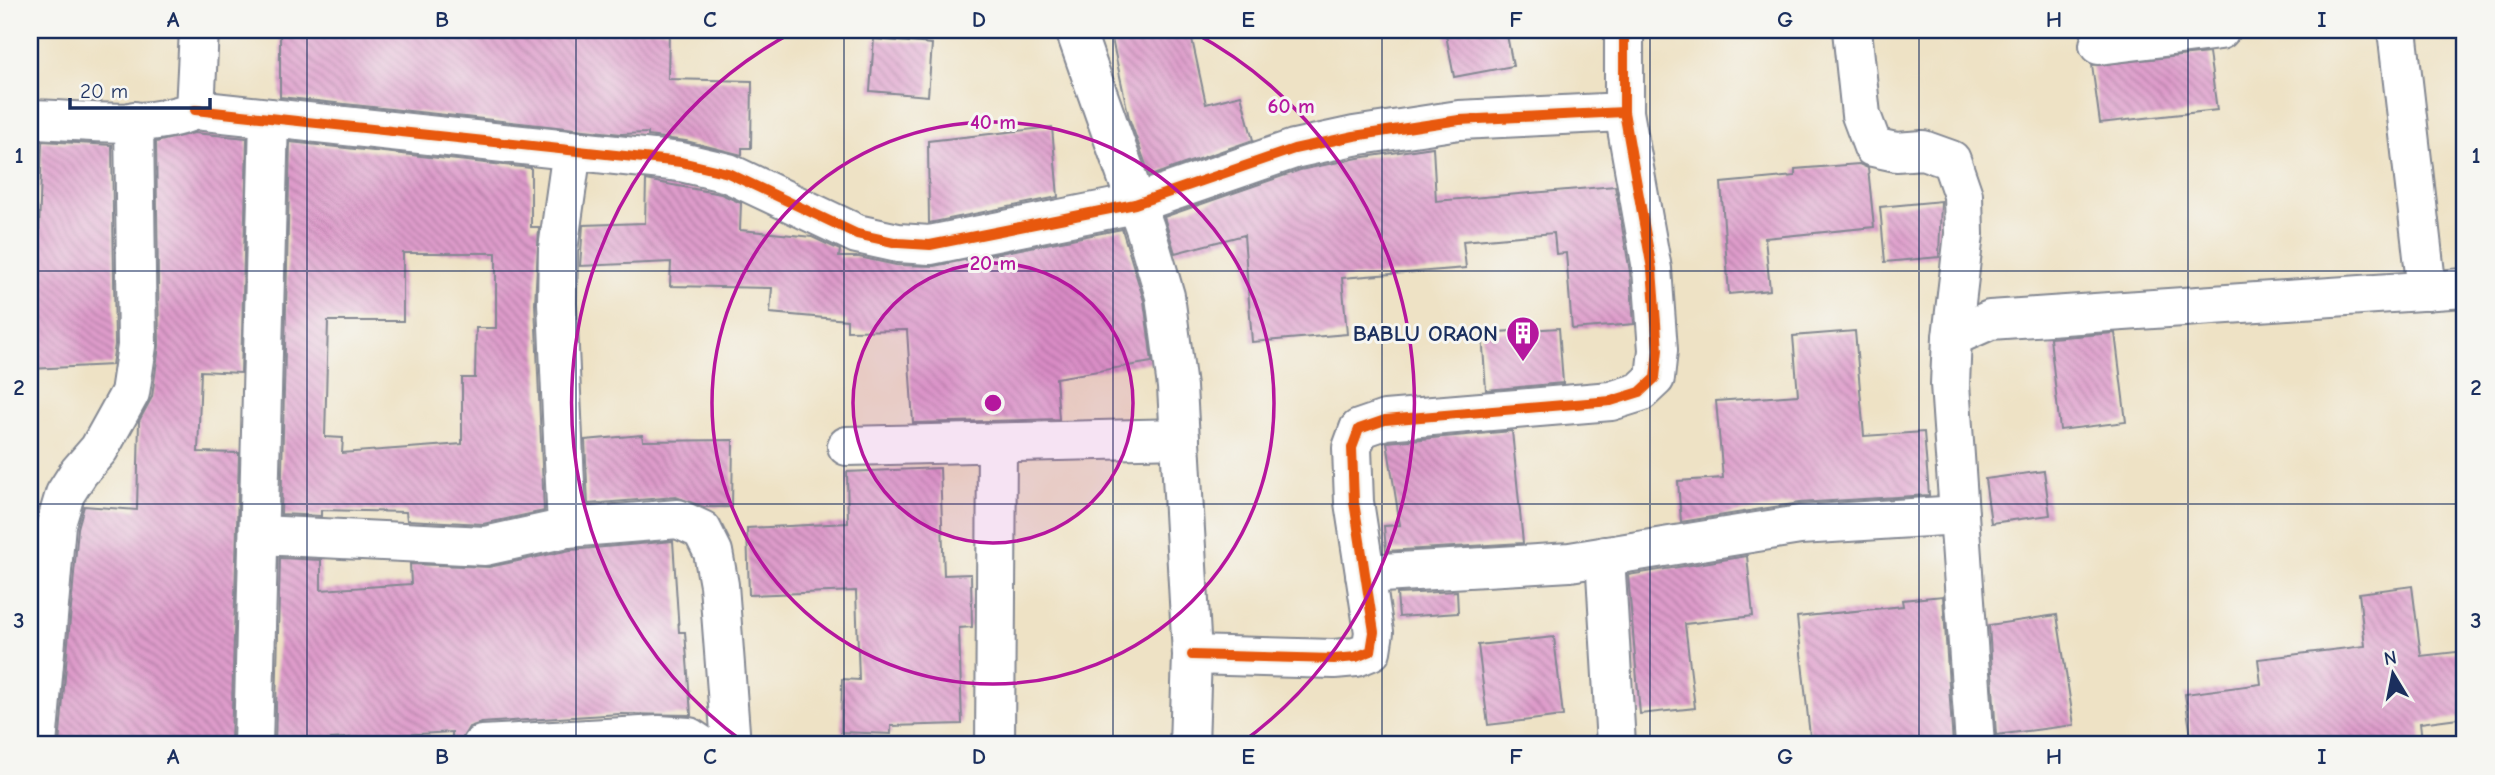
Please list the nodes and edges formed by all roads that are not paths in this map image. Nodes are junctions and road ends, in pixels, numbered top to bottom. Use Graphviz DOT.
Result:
graph roads {
  1 [pos="199,30"];
  2 [pos="1075,30"];
  3 [pos="1624,30"];
  4 [pos="1852,30"];
  5 [pos="2220,30"];
  6 [pos="2397,30"];
  7 [pos="2099,45"];
  8 [pos="195,110"];
  9 [pos="1624,112"];
  10 [pos="269,118"];
  11 [pos="30,119"];
  12 [pos="134,121"];
  13 [pos="572,150"];
  14 [pos="1135,204"];
  15 [pos="2465,288"];
  16 [pos="2427,291"];
  17 [pos="1952,337"];
  18 [pos="1180,438"];
  19 [pos="997,443"];
  20 [pos="847,446"];
  21 [pos="1959,515"];
  22 [pos="567,528"];
  23 [pos="260,536"];
  24 [pos="1605,556"];
  25 [pos="1365,574"];
  26 [pos="1192,655"];
  27 [pos="37,745"];
  28 [pos="253,745"];
  29 [pos="482,745"];
  30 [pos="701,745"];
  31 [pos="731,745"];
  32 [pos="995,745"];
  33 [pos="1189,745"];
  34 [pos="1616,745"];
  35 [pos="1975,745"];
  1 -- 8 [label="street"];
  2 -- 14 [label="street"];
  3 -- 9 [label="street"];
  4 -- 17 [label="street"];
  5 -- 7 [label="street"];
  6 -- 16 [label="street"];
  8 -- 10 [label="street"];
  8 -- 12 [label="street"];
  9 -- 14 [label="street"];
  9 -- 25 [label="street"];
  10 -- 13 [label="street"];
  10 -- 23 [label="street"];
  11 -- 12 [label="street"];
  12 -- 27 [label="street"];
  13 -- 14 [label="street"];
  13 -- 22 [label="street"];
  14 -- 18 [label="street"];
  15 -- 16 [label="street"];
  16 -- 17 [label="street"];
  17 -- 21 [label="street"];
  18 -- 19 [label="street"];
  18 -- 26 [label="street"];
  19 -- 20 [label="street"];
  19 -- 32 [label="street"];
  21 -- 24 [label="street"];
  21 -- 35 [label="street"];
  22 -- 23 [label="street"];
  22 -- 31 [label="street"];
  23 -- 28 [label="street"];
  24 -- 25 [label="street"];
  24 -- 34 [label="street"];
  25 -- 26 [label="street"];
  26 -- 33 [label="street"];
  29 -- 30 [label="street"];
}
